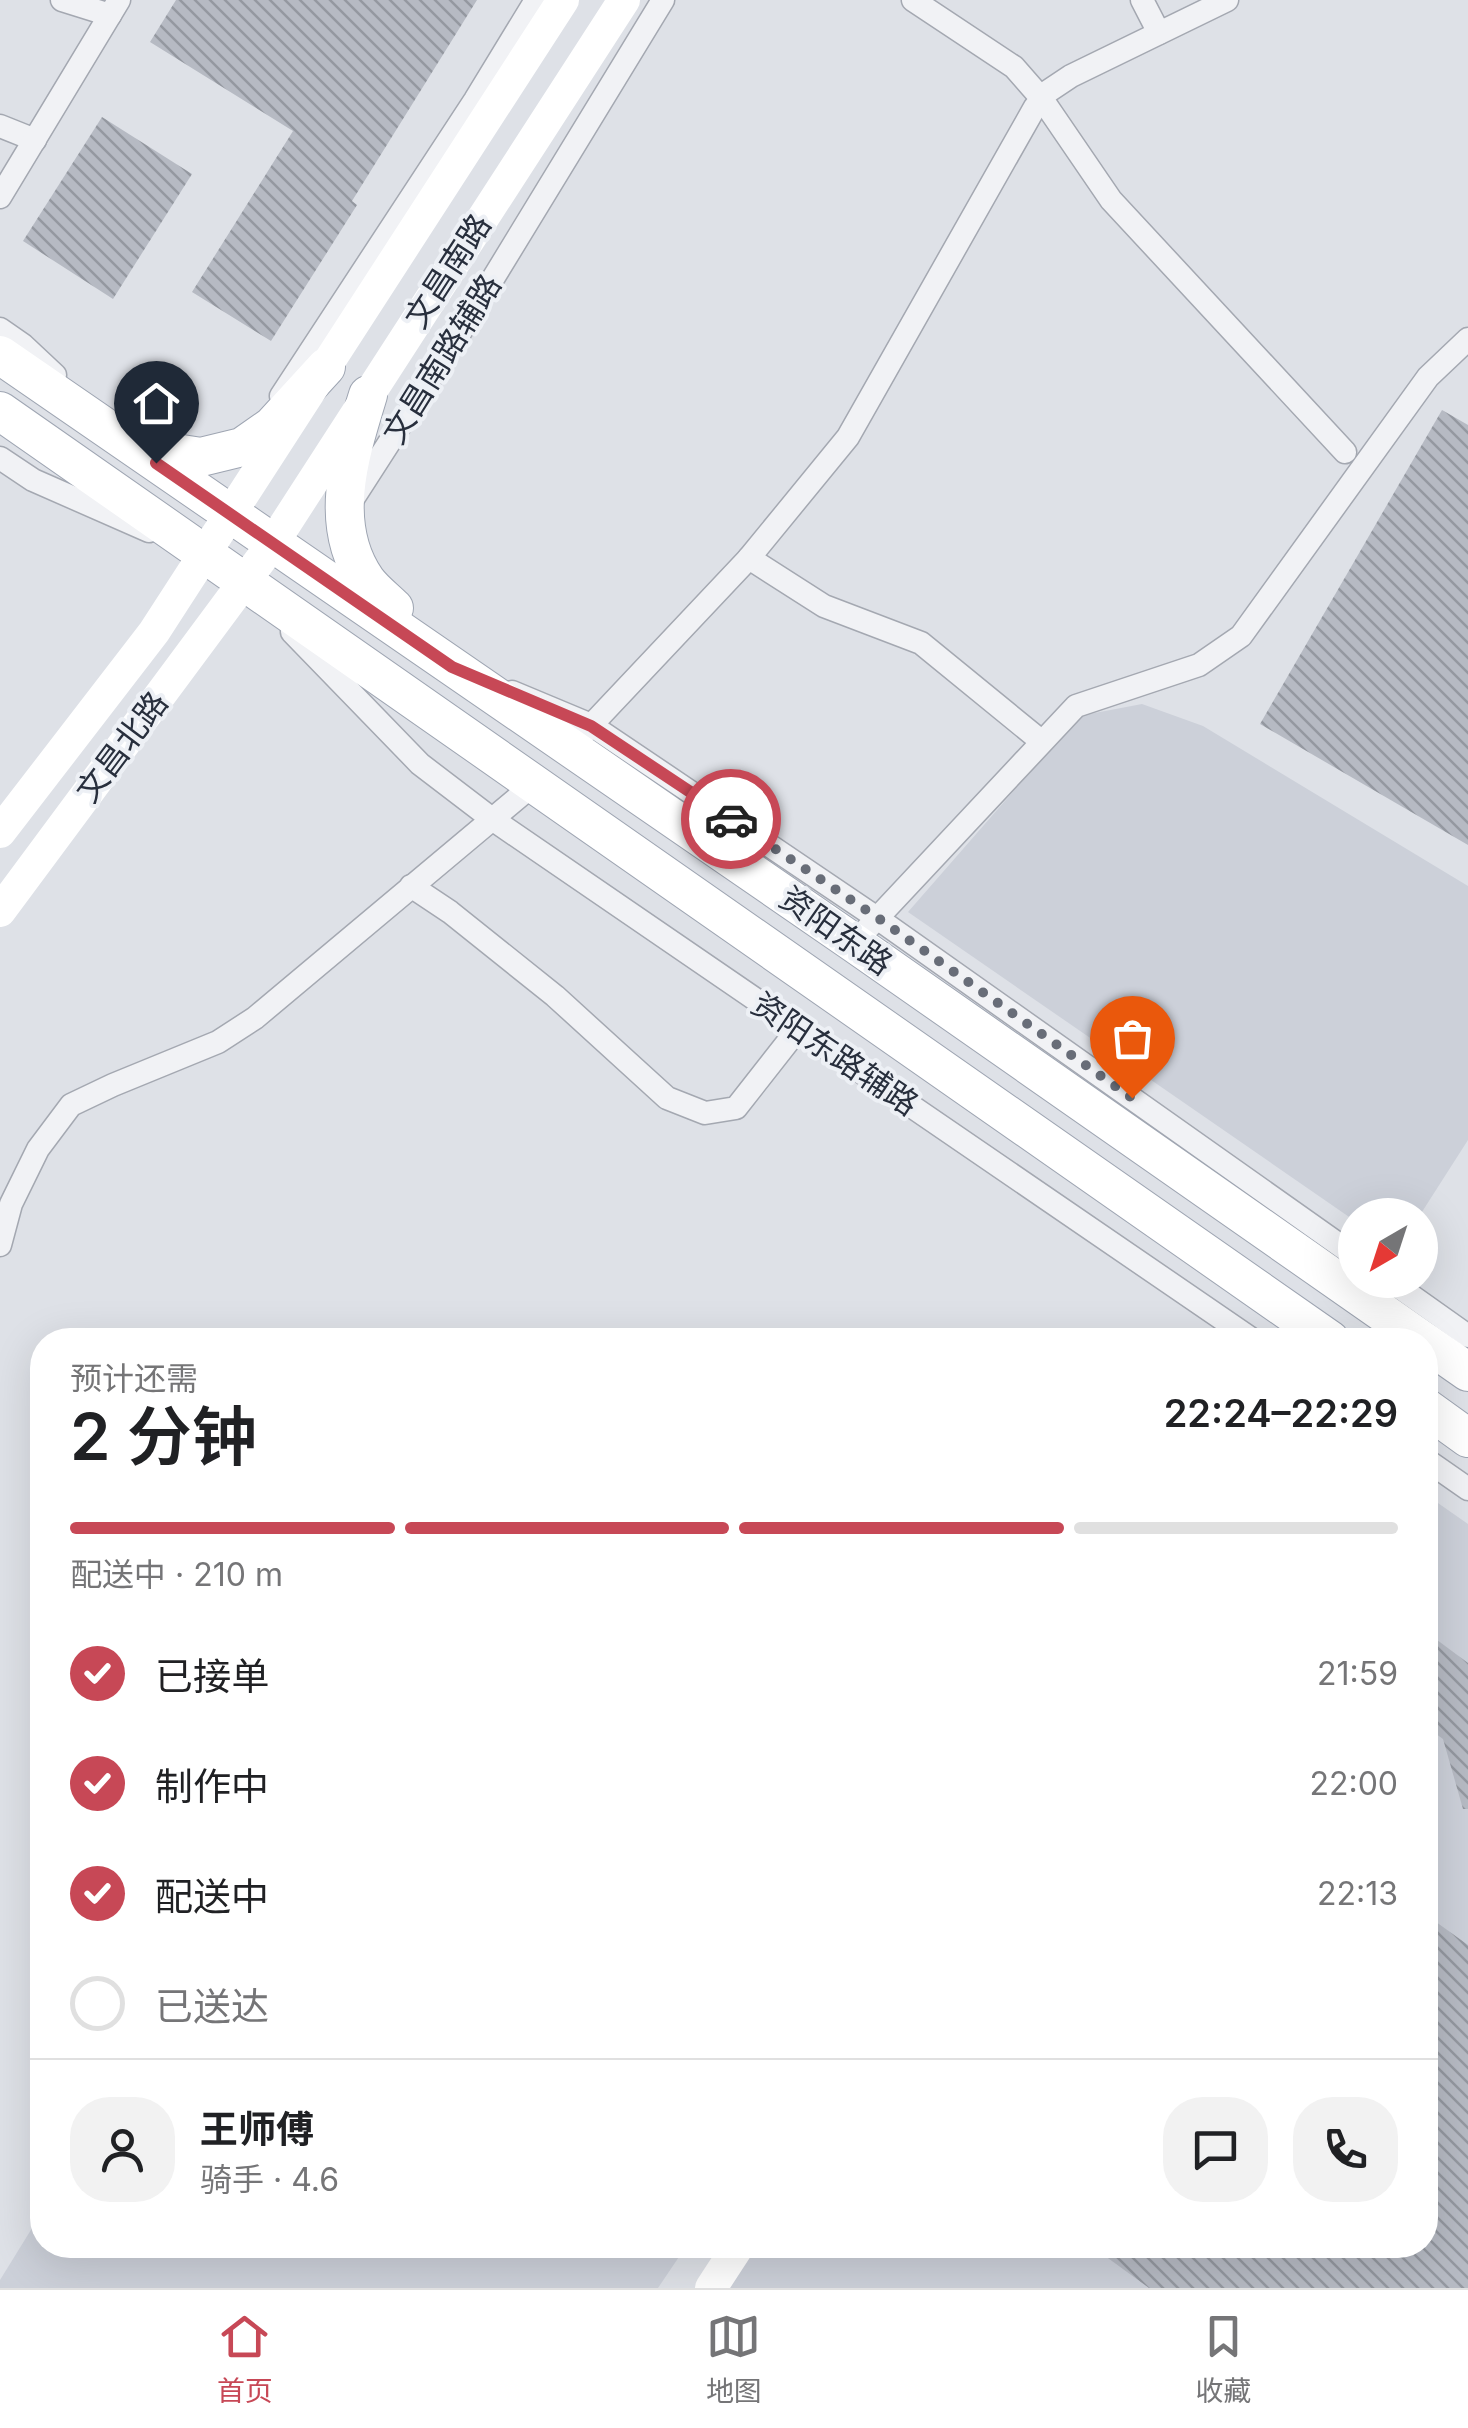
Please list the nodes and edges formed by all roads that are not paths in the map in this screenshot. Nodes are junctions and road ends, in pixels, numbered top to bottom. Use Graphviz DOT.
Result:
graph roads {
  1 [pos="62,0"];
  2 [pos="536,0"];
  3 [pos="563,0"];
  4 [pos="624,0"];
  5 [pos="663,0"];
  6 [pos="913,0"];
  7 [pos="1142,0"];
  8 [pos="1227,0"];
  9 [pos="115,7"];
  10 [pos="1159,33"];
  11 [pos="1042,99"];
  12 [pos="0,126"];
  13 [pos="35,140"];
  14 [pos="0,197"];
  15 [pos="0,329"];
  16 [pos="1468,338"];
  17 [pos="0,355"];
  18 [pos="1458,363"];
  19 [pos="326,367"];
  20 [pos="368,395"];
  21 [pos="0,411"];
  22 [pos="253,440"];
  23 [pos="131,446"];
  24 [pos="1345,452"];
  25 [pos="0,458"];
  26 [pos="345,512"];
  27 [pos="231,514"];
  28 [pos="272,543"];
  29 [pos="206,555"];
  30 [pos="748,558"];
  31 [pos="244,582"];
  32 [pos="452,667"];
  33 [pos="581,737"];
  34 [pos="1041,741"];
  35 [pos="533,785"];
  36 [pos="492,819"];
  37 [pos="0,832"];
  38 [pos="411,886"];
  39 [pos="0,911"];
  40 [pos="866,930"];
  41 [pos="798,1028"];
  42 [pos="0,1245"];
  43 [pos="1338,1245"];
  44 [pos="1338,1257"];
  45 [pos="1393,1298"];
  46 [pos="1400,1298"];
  47 [pos="1236,1328"];
  48 [pos="1306,1328"];
  49 [pos="1414,1328"];
  50 [pos="1468,1336"];
  51 [pos="1438,1351"];
  52 [pos="1468,1372"];
  53 [pos="1438,1416"];
  54 [pos="1468,1438"];
  55 [pos="1438,1468"];
  56 [pos="1468,1488"];
  57 [pos="707,2258"];
  58 [pos="731,2258"];
  59 [pos="687,2288"];
  60 [pos="712,2288"];
  1 -- 9 [label="street"];
  2 -- 22 [label="street"];
  3 -- 19 [label="main road, 文昌南路"];
  4 -- 20 [label="main road, 文昌南路"];
  5 -- 26 [label="street, 文昌南路辅路"];
  6 -- 11 [label="street"];
  7 -- 10 [label="street"];
  8 -- 10 [label="street"];
  9 -- 13 [label="street"];
  10 -- 11 [label="street"];
  11 -- 24 [label="street"];
  11 -- 30 [label="street"];
  12 -- 13 [label="street"];
  13 -- 14 [label="street"];
  15 -- 23 [label="street"];
  16 -- 18 [label="street"];
  17 -- 23 [label="main road, 资阳东路"];
  18 -- 34 [label="street"];
  19 -- 22 [label="main road"];
  19 -- 27 [label="main road, 文昌南路"];
  20 -- 26 [label="main road"];
  20 -- 28 [label="main road, 文昌南路"];
  21 -- 29 [label="main road, 资阳东路"];
  22 -- 23 [label="main road"];
  23 -- 27 [label="main road, 资阳东路"];
  25 -- 29 [label="street"];
  26 -- 32 [label="main road"];
  27 -- 28 [label="main road, 资阳东路"];
  27 -- 29 [label="main road, 文昌南路"];
  28 -- 31 [label="main road, 文昌北路"];
  28 -- 32 [label="main road, 资阳东路"];
  29 -- 31 [label="main road, 资阳东路"];
  29 -- 37 [label="main road, 文昌南路"];
  30 -- 33 [label="street"];
  30 -- 34 [label="street"];
  31 -- 35 [label="main road, 资阳东路"];
  31 -- 36 [label="street, 资阳东路辅路"];
  31 -- 39 [label="main road, 文昌北路"];
  32 -- 33 [label="main road, 资阳东路"];
  33 -- 40 [label="main road, 资阳东路"];
  34 -- 40 [label="street"];
  35 -- 36 [label="street"];
  35 -- 48 [label="main road, 资阳东路"];
  36 -- 38 [label="street"];
  36 -- 41 [label="street, 资阳东路辅路"];
  38 -- 41 [label="street"];
  38 -- 42 [label="street"];
  40 -- 43 [label="street"];
  40 -- 44 [label="main road, 资阳东路"];
  41 -- 47 [label="street, 资阳东路辅路"];
  45 -- 49 [label="main road, 资阳东路"];
  46 -- 50 [label="street"];
  51 -- 52 [label="main road, 资阳东路"];
  53 -- 54 [label="main road"];
  55 -- 56 [label="street"];
  57 -- 59 [label="main road"];
  58 -- 60 [label="main road"];
}
